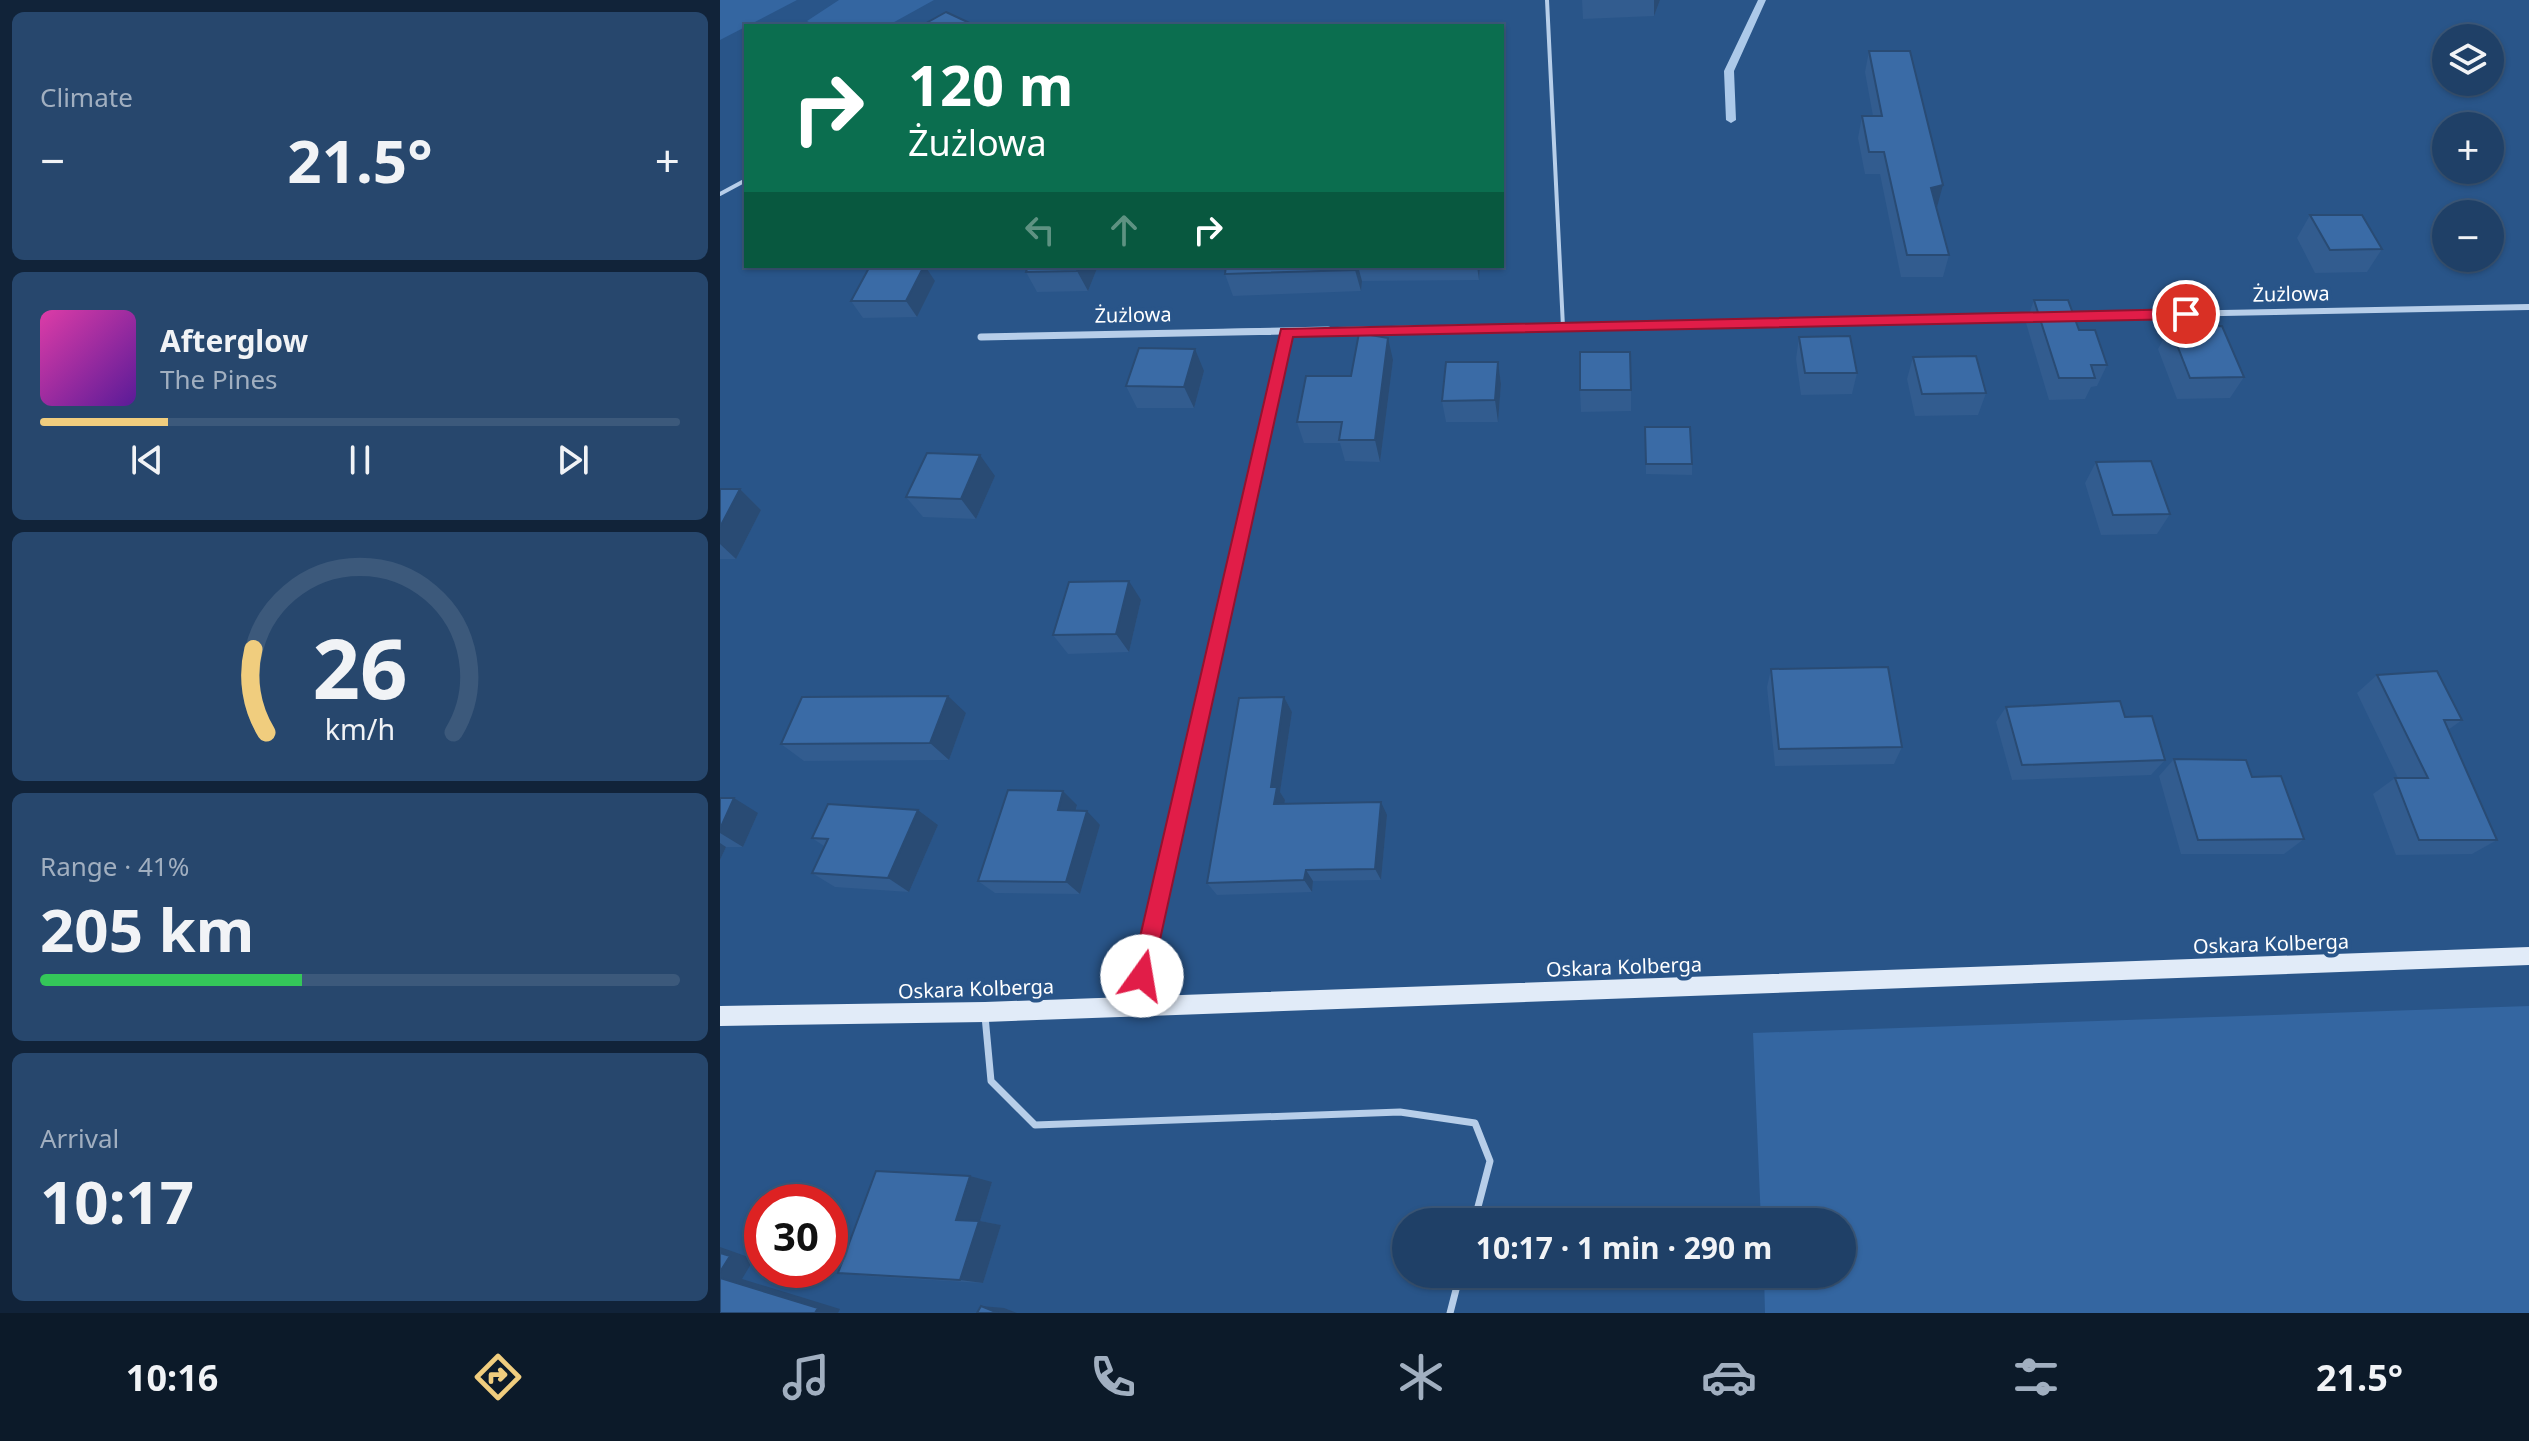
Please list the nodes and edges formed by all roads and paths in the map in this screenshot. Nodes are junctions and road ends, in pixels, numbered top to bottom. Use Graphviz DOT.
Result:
graph roads {
  1 [pos="1547,0"];
  2 [pos="744,181"];
  3 [pos="720,194"];
  4 [pos="2529,307"];
  5 [pos="2038,317"];
  6 [pos="2054,317"];
  7 [pos="1563,327"];
  8 [pos="1286,332"];
  9 [pos="981,337"];
  10 [pos="2529,956"];
  11 [pos="1135,1007"];
  12 [pos="985,1012"];
  13 [pos="720,1016"];
  14 [pos="1478,1208"];
  15 [pos="1456,1288"];
  16 [pos="1450,1313"];
  1 -- 7 [label="lane"];
  2 -- 3 [label="lane"];
  4 -- 6 [label="street, Żużlowa"];
  5 -- 7 [label="street, Żużlowa"];
  7 -- 8 [label="street, Żużlowa"];
  8 -- 9 [label="street, Żużlowa"];
  8 -- 11 [label="street"];
  10 -- 11 [label="main road, Oskara Kolberga"];
  11 -- 12 [label="main road, Oskara Kolberga"];
  12 -- 13 [label="main road, Oskara Kolberga"];
  12 -- 14 [label="lane"];
  15 -- 16 [label="lane"];
}
